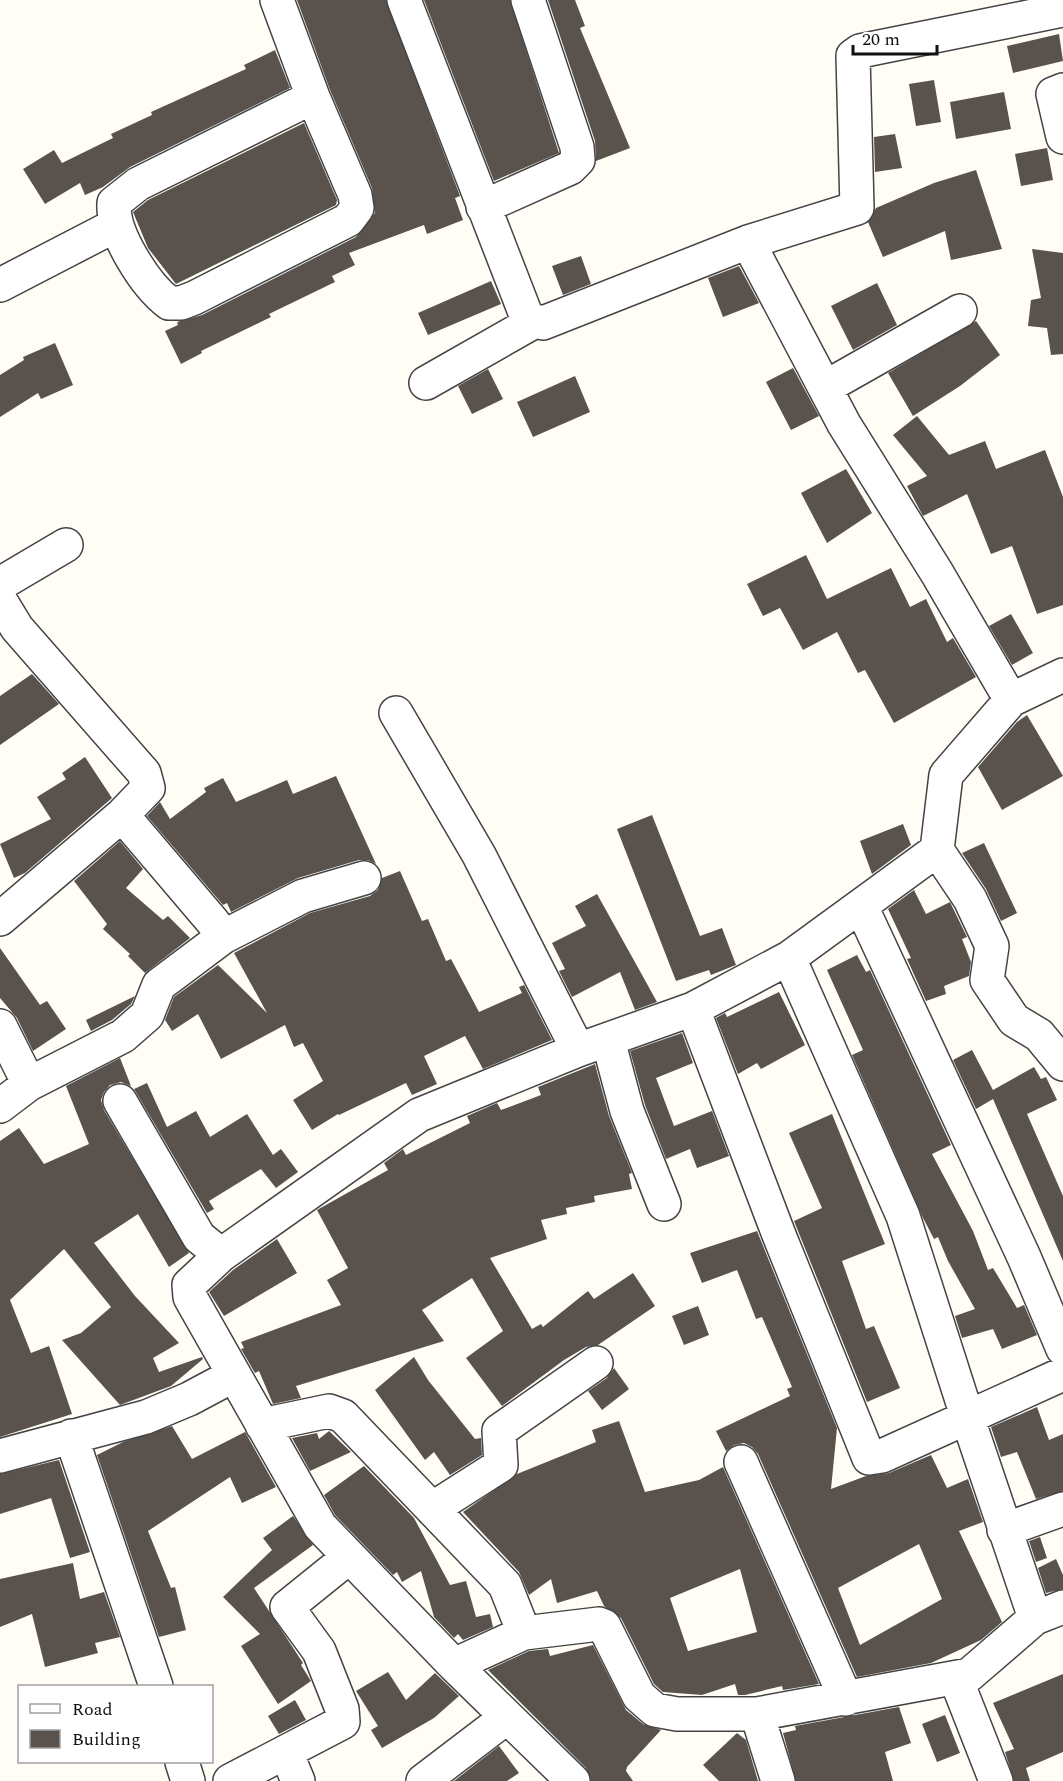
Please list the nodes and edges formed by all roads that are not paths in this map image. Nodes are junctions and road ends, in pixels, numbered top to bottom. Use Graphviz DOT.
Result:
graph roads {
  1 [pos="277,0"];
  2 [pos="404,0"];
  3 [pos="528,0"];
  4 [pos="1063,10"];
  5 [pos="1063,90"];
  6 [pos="313,97"];
  7 [pos="1063,137"];
  8 [pos="483,207"];
  9 [pos="116,225"];
  10 [pos="748,242"];
  11 [pos="0,285"];
  12 [pos="960,311"];
  13 [pos="535,321"];
  14 [pos="426,383"];
  15 [pos="826,387"];
  16 [pos="66,545"];
  17 [pos="0,584"];
  18 [pos="0,600"];
  19 [pos="1063,675"];
  20 [pos="1011,700"];
  21 [pos="396,713"];
  22 [pos="122,815"];
  23 [pos="938,850"];
  24 [pos="364,878"];
  25 [pos="861,906"];
  26 [pos="0,918"];
  27 [pos="223,937"];
  28 [pos="789,958"];
  29 [pos="693,1009"];
  30 [pos="0,1026"];
  31 [pos="593,1045"];
  32 [pos="1063,1064"];
  33 [pos="29,1084"];
  34 [pos="120,1101"];
  35 [pos="0,1106"];
  36 [pos="664,1204"];
  37 [pos="221,1255"];
  38 [pos="1063,1349"];
  39 [pos="596,1363"];
  40 [pos="1063,1374"];
  41 [pos="234,1375"];
  42 [pos="968,1419"];
  43 [pos="262,1425"];
  44 [pos="71,1436"];
  45 [pos="0,1455"];
  46 [pos="741,1462"];
  47 [pos="432,1509"];
  48 [pos="1063,1509"];
  49 [pos="1004,1530"];
  50 [pos="350,1557"];
  51 [pos="1049,1613"];
  52 [pos="524,1634"];
  53 [pos="454,1665"];
  54 [pos="956,1679"];
  55 [pos="156,1685"];
  56 [pos="846,1699"];
  57 [pos="757,1714"];
  58 [pos="507,1717"];
  59 [pos="183,1763"];
  60 [pos="292,1766"];
  61 [pos="188,1781"];
  62 [pos="230,1781"];
  63 [pos="423,1781"];
  64 [pos="573,1781"];
  65 [pos="778,1781"];
  66 [pos="996,1781"];
  1 -- 6 [label="street"];
  2 -- 8 [label="street"];
  3 -- 8 [label="street"];
  4 -- 10 [label="street"];
  5 -- 7 [label="street"];
  6 -- 9 [label="street"];
  6 -- 9 [label="street"];
  8 -- 13 [label="street"];
  9 -- 11 [label="street"];
  10 -- 13 [label="street"];
  10 -- 15 [label="street"];
  12 -- 15 [label="street"];
  13 -- 14 [label="street"];
  15 -- 20 [label="street"];
  16 -- 17 [label="street"];
  18 -- 22 [label="street"];
  19 -- 20 [label="street"];
  20 -- 23 [label="street"];
  21 -- 31 [label="street"];
  22 -- 26 [label="street"];
  22 -- 27 [label="street"];
  23 -- 25 [label="street"];
  23 -- 32 [label="street"];
  24 -- 27 [label="street"];
  25 -- 28 [label="street"];
  25 -- 38 [label="street"];
  27 -- 33 [label="street"];
  28 -- 29 [label="street"];
  28 -- 42 [label="street"];
  29 -- 31 [label="street"];
  29 -- 42 [label="street"];
  30 -- 33 [label="street"];
  31 -- 36 [label="street"];
  31 -- 37 [label="street"];
  33 -- 35 [label="street"];
  34 -- 37 [label="street"];
  37 -- 41 [label="street"];
  39 -- 47 [label="street"];
  40 -- 42 [label="street"];
  41 -- 43 [label="street"];
  41 -- 44 [label="street"];
  42 -- 49 [label="street"];
  43 -- 47 [label="street"];
  43 -- 50 [label="street"];
  44 -- 45 [label="street"];
  44 -- 55 [label="street"];
  46 -- 56 [label="street"];
  47 -- 52 [label="street"];
  48 -- 49 [label="street"];
  49 -- 51 [label="street"];
  50 -- 53 [label="street"];
  50 -- 60 [label="street"];
  51 -- 54 [label="street"];
  52 -- 53 [label="street"];
  52 -- 57 [label="street"];
  53 -- 58 [label="street"];
  54 -- 56 [label="street"];
  54 -- 66 [label="street"];
  56 -- 57 [label="street"];
  57 -- 65 [label="street"];
  58 -- 63 [label="street"];
  58 -- 64 [label="street"];
  59 -- 61 [label="street"];
  60 -- 62 [label="street"];
}
